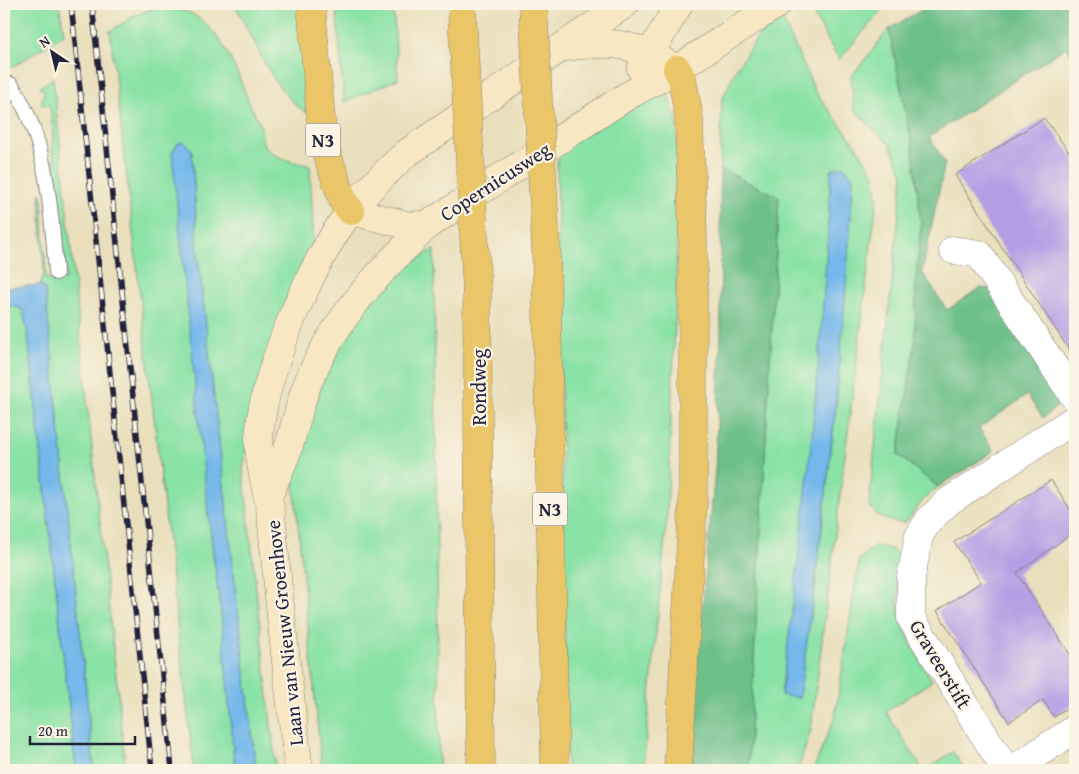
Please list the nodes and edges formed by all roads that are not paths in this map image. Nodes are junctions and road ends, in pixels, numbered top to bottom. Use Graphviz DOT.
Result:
graph roads {
  1 [pos="311,4"];
  2 [pos="533,4"];
  3 [pos="625,4"];
  4 [pos="680,4"];
  5 [pos="777,4"];
  6 [pos="462,8"];
  7 [pos="562,48"];
  8 [pos="650,54"];
  9 [pos="677,69"];
  10 [pos="11,84"];
  11 [pos="627,96"];
  12 [pos="350,211"];
  13 [pos="429,224"];
  14 [pos="953,250"];
  15 [pos="56,274"];
  16 [pos="1075,398"];
  17 [pos="1075,419"];
  18 [pos="269,495"];
  19 [pos="1075,728"];
  20 [pos="299,770"];
  21 [pos="481,770"];
  22 [pos="555,770"];
  23 [pos="678,770"];
  24 [pos="1006,770"];
  25 [pos="1012,770"];
  1 -- 12 [label="highway, N3"];
  2 -- 22 [label="highway, N3, bridge"];
  3 -- 7 [label="street"];
  4 -- 8 [label="street, Copernicusweg"];
  5 -- 9 [label="street, Copernicusweg"];
  6 -- 21 [label="highway, Rondweg, bridge"];
  7 -- 8 [label="street"];
  7 -- 12 [label="street"];
  8 -- 9 [label="street"];
  8 -- 11 [label="street, Copernicusweg"];
  9 -- 11 [label="street, Copernicusweg"];
  9 -- 23 [label="highway"];
  10 -- 15 [label="lane"];
  11 -- 13 [label="street, Copernicusweg"];
  12 -- 13 [label="street, Copernicusweg"];
  12 -- 18 [label="street, Laan van Nieuw Groenhove"];
  13 -- 18 [label="street, Laan van Nieuw Groenhove"];
  14 -- 16 [label="street"];
  17 -- 24 [label="street, Graveerstift"];
  18 -- 20 [label="street, Laan van Nieuw Groenhove"];
  19 -- 25 [label="street"];
}
